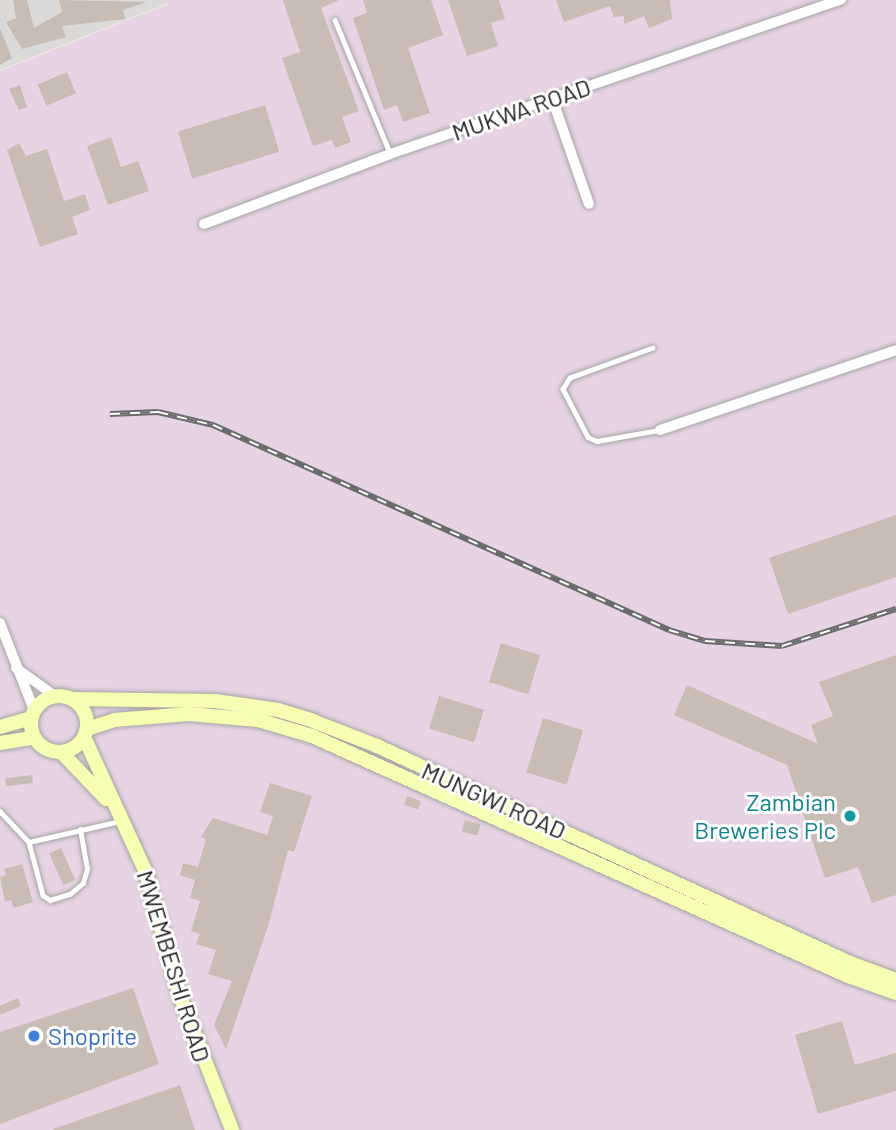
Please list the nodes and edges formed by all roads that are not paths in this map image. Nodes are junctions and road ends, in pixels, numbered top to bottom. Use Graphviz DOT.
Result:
graph roads {
  1 [pos="842,0"];
  2 [pos="334,20"];
  3 [pos="552,98"];
  4 [pos="390,154"];
  5 [pos="589,204"];
  6 [pos="204,224"];
  7 [pos="653,348"];
  8 [pos="896,350"];
  9 [pos="660,430"];
  10 [pos="0,623"];
  11 [pos="13,665"];
  12 [pos="55,696"];
  13 [pos="72,699"];
  14 [pos="32,714"];
  15 [pos="0,727"];
  16 [pos="85,733"];
  17 [pos="33,738"];
  18 [pos="0,743"];
  19 [pos="62,752"];
  20 [pos="112,805"];
  21 [pos="0,811"];
  22 [pos="121,821"];
  23 [pos="532,825"];
  24 [pos="80,830"];
  25 [pos="29,842"];
  26 [pos="896,981"];
  27 [pos="896,993"];
  28 [pos="232,1130"];
  1 -- 3 [label="street, MUKWA ROAD"];
  2 -- 4 [label="lane"];
  3 -- 4 [label="street, MUKWA ROAD"];
  3 -- 5 [label="street"];
  4 -- 6 [label="street, MUKWA ROAD"];
  7 -- 9 [label="lane"];
  8 -- 9 [label="street"];
  10 -- 11 [label="street"];
  11 -- 12 [label="street"];
  11 -- 14 [label="street"];
  12 -- 13 [label="main road"];
  12 -- 14 [label="main road"];
  13 -- 16 [label="main road"];
  13 -- 23 [label="main road, MUNGWI ROAD"];
  14 -- 15 [label="main road"];
  14 -- 17 [label="main road"];
  16 -- 19 [label="main road"];
  16 -- 20 [label="main road"];
  16 -- 23 [label="main road, MUNGWI ROAD"];
  17 -- 18 [label="main road"];
  17 -- 19 [label="main road"];
  19 -- 20 [label="main road"];
  20 -- 22 [label="main road, MWEMBESHI ROAD"];
  21 -- 25 [label="lane"];
  22 -- 24 [label="lane"];
  22 -- 28 [label="main road, MWEMBESHI ROAD"];
  23 -- 26 [label="main road, MUNGWI ROAD"];
  23 -- 27 [label="main road, MUNGWI ROAD"];
  24 -- 25 [label="lane"];
  24 -- 25 [label="lane"];
}
